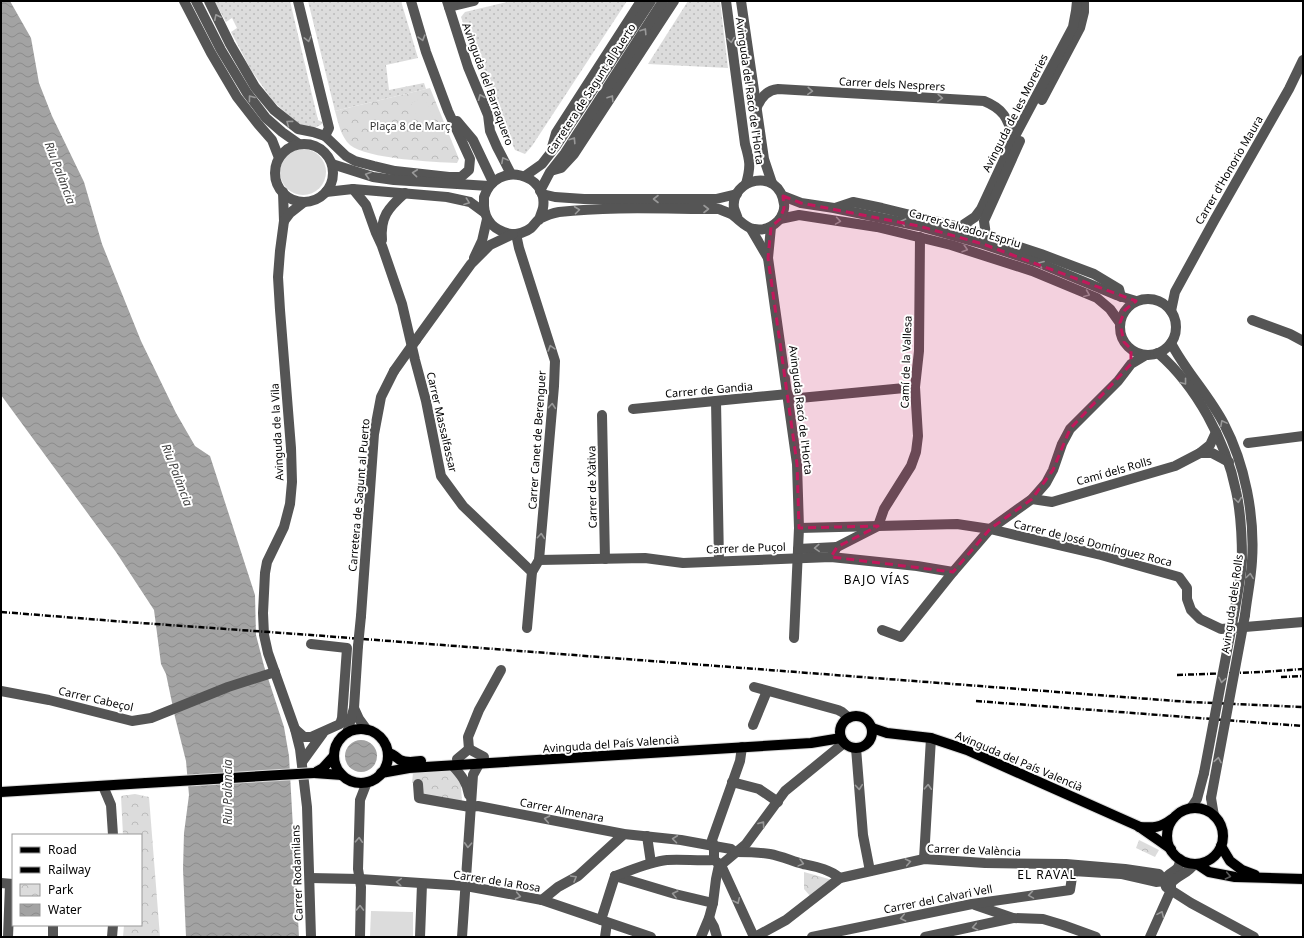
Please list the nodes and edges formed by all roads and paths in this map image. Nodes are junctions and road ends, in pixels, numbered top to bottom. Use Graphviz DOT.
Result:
graph roads {
  1 [pos="184,1"];
  2 [pos="196,1"];
  3 [pos="210,1"];
  4 [pos="298,1"];
  5 [pos="411,1"];
  6 [pos="474,1"];
  7 [pos="641,1"];
  8 [pos="651,1"];
  9 [pos="663,1"];
  10 [pos="674,1"];
  11 [pos="726,1"];
  12 [pos="741,1"];
  13 [pos="1077,1"];
  14 [pos="1084,1"];
  15 [pos="448,4"];
  16 [pos="1303,60"];
  17 [pos="757,107"];
  18 [pos="448,110"];
  19 [pos="325,136"];
  20 [pos="1014,138"];
  21 [pos="299,144"];
  22 [pos="550,155"];
  23 [pos="279,158"];
  24 [pos="332,164"];
  25 [pos="550,172"];
  26 [pos="511,174"];
  27 [pos="525,176"];
  28 [pos="772,183"];
  29 [pos="491,184"];
  30 [pos="746,184"];
  31 [pos="353,189"];
  32 [pos="283,192"];
  33 [pos="326,192"];
  34 [pos="541,192"];
  35 [pos="405,193"];
  36 [pos="737,194"];
  37 [pos="783,196"];
  38 [pos="304,202"];
  39 [pos="834,208"];
  40 [pos="486,216"];
  41 [pos="738,219"];
  42 [pos="780,219"];
  43 [pos="539,220"];
  44 [pos="284,221"];
  45 [pos="960,226"];
  46 [pos="771,227"];
  47 [pos="751,229"];
  48 [pos="515,234"];
  49 [pos="986,235"];
  50 [pos="920,237"];
  51 [pos="382,246"];
  52 [pos="768,258"];
  53 [pos="471,264"];
  54 [pos="1175,292"];
  55 [pos="1122,297"];
  56 [pos="1158,300"];
  57 [pos="1136,301"];
  58 [pos="1171,311"];
  59 [pos="1252,320"];
  60 [pos="1120,322"];
  61 [pos="1303,341"];
  62 [pos="1171,343"];
  63 [pos="1131,349"];
  64 [pos="1158,353"];
  65 [pos="1146,355"];
  66 [pos="1131,364"];
  67 [pos="915,387"];
  68 [pos="788,397"];
  69 [pos="716,401"];
  70 [pos="633,409"];
  71 [pos="602,414"];
  72 [pos="1216,432"];
  73 [pos="1303,436"];
  74 [pos="1248,443"];
  75 [pos="1200,453"];
  76 [pos="1233,460"];
  77 [pos="1032,499"];
  78 [pos="878,526"];
  79 [pos="799,528"];
  80 [pos="990,529"];
  81 [pos="837,547"];
  82 [pos="798,554"];
  83 [pos="831,557"];
  84 [pos="605,559"];
  85 [pos="539,560"];
  86 [pos="719,561"];
  87 [pos="532,572"];
  88 [pos="953,572"];
  89 [pos="1303,622"];
  90 [pos="527,628"];
  91 [pos="882,630"];
  92 [pos="794,638"];
  93 [pos="311,644"];
  94 [pos="501,670"];
  95 [pos="275,672"];
  96 [pos="754,687"];
  97 [pos="1,691"];
  98 [pos="767,691"];
  99 [pos="354,708"];
  100 [pos="849,718"];
  101 [pos="753,726"];
  102 [pos="872,728"];
  103 [pos="295,729"];
  104 [pos="367,730"];
  105 [pos="324,732"];
  106 [pos="347,733"];
  107 [pos="887,733"];
  108 [pos="842,738"];
  109 [pos="931,738"];
  110 [pos="871,740"];
  111 [pos="742,748"];
  112 [pos="856,748"];
  113 [pos="469,749"];
  114 [pos="388,753"];
  115 [pos="334,756"];
  116 [pos="481,761"];
  117 [pos="302,762"];
  118 [pos="455,763"];
  119 [pos="314,773"];
  120 [pos="381,774"];
  121 [pos="342,775"];
  122 [pos="367,782"];
  123 [pos="732,782"];
  124 [pos="418,784"];
  125 [pos="116,785"];
  126 [pos="103,786"];
  127 [pos="1,792"];
  128 [pos="778,802"];
  129 [pos="111,805"];
  130 [pos="470,806"];
  131 [pos="1191,808"];
  132 [pos="1214,816"];
  133 [pos="1172,820"];
  134 [pos="1138,826"];
  135 [pos="113,834"];
  136 [pos="624,834"];
  137 [pos="647,836"];
  138 [pos="714,846"];
  139 [pos="1221,846"];
  140 [pos="1171,849"];
  141 [pos="736,852"];
  142 [pos="924,859"];
  143 [pos="1180,859"];
  144 [pos="651,863"];
  145 [pos="718,863"];
  146 [pos="1052,864"];
  147 [pos="1195,864"];
  148 [pos="1073,871"];
  149 [pos="870,872"];
  150 [pos="615,876"];
  151 [pos="1262,877"];
  152 [pos="310,878"];
  153 [pos="840,878"];
  154 [pos="360,879"];
  155 [pos="1162,879"];
  156 [pos="1303,879"];
  157 [pos="8,884"];
  158 [pos="422,884"];
  159 [pos="466,886"];
  160 [pos="1171,890"];
  161 [pos="542,900"];
  162 [pos="713,903"];
  163 [pos="972,904"];
  164 [pos="709,918"];
  165 [pos="1012,918"];
  166 [pos="604,922"];
  167 [pos="53,926"];
  168 [pos="113,926"];
  169 [pos="8,937"];
  170 [pos="53,937"];
  171 [pos="112,937"];
  172 [pos="311,937"];
  173 [pos="360,937"];
  174 [pos="420,937"];
  175 [pos="462,937"];
  176 [pos="605,937"];
  177 [pos="651,937"];
  178 [pos="701,937"];
  179 [pos="717,937"];
  180 [pos="754,937"];
  181 [pos="812,937"];
  182 [pos="925,937"];
  183 [pos="1096,937"];
  184 [pos="1150,937"];
  185 [pos="1254,937"];
  1 -- 23 [label="street"];
  21 -- 2 [label="street, one-way"];
  19 -- 3 [label="street, one-way"];
  4 -- 19 [label="street, one-way"];
  5 -- 18 [label="street, one-way"];
  6 -- 15 [label="street"];
  7 -- 22 [label="street"];
  8 -- 22 [label="street, Carretera de Sagunt al Puerto"];
  25 -- 9 [label="street, Carretera de Sagunt al Puerto, one-way"];
  25 -- 10 [label="street, one-way"];
  11 -- 30 [label="street, Avinguda del Racó de l'Horta, one-way"];
  12 -- 17 [label="street, Avinguda del Racó de l'Horta"];
  13 -- 20 [label="street, Avinguda de les Moreries"];
  14 -- 49 [label="street, Avinguda de les Moreries"];
  26 -- 15 [label="street, Avinguda del Barraquero, one-way"];
  16 -- 54 [label="street, Carrer d'Honorio Maura"];
  17 -- 20 [label="street, Carrer dels Nesprers, one-way"];
  17 -- 28 [label="street, Avinguda del Racó de l'Horta"];
  18 -- 19 [label="street, one-way"];
  18 -- 29 [label="street"];
  20 -- 45 [label="street, Avinguda de les Moreries"];
  21 -- 23 [label="street"];
  21 -- 24 [label="street"];
  22 -- 27 [label="street, Carretera de Sagunt al Puerto"];
  23 -- 32 [label="street"];
  29 -- 24 [label="street, one-way"];
  24 -- 33 [label="street"];
  25 -- 34 [label="street, Carretera de Sagunt al Puerto"];
  26 -- 27 [label="street"];
  26 -- 29 [label="street"];
  27 -- 34 [label="street"];
  28 -- 30 [label="street"];
  28 -- 37 [label="street"];
  29 -- 40 [label="street"];
  30 -- 36 [label="street"];
  31 -- 33 [label="street"];
  31 -- 35 [label="street"];
  31 -- 51 [label="street, Carrer Massalfassar"];
  32 -- 38 [label="street"];
  32 -- 44 [label="street, Avinguda de la Vila"];
  33 -- 38 [label="street"];
  36 -- 34 [label="street, one-way"];
  34 -- 43 [label="street"];
  35 -- 40 [label="street, one-way"];
  35 -- 51 [label="street, Carrer Massalfassar"];
  36 -- 41 [label="street"];
  37 -- 39 [label="street, Carrer Salvador Espriu"];
  37 -- 42 [label="street"];
  38 -- 44 [label="street"];
  39 -- 45 [label="street"];
  55 -- 39 [label="street, Carrer Salvador Espriu, one-way"];
  40 -- 48 [label="street"];
  40 -- 53 [label="street, Carretera de Sagunt al Puerto"];
  43 -- 41 [label="street, one-way"];
  41 -- 47 [label="street"];
  42 -- 46 [label="street"];
  42 -- 50 [label="street, Carrer Salvador Espriu, one-way"];
  43 -- 48 [label="street"];
  44 -- 95 [label="street, Avinguda de la Vila"];
  45 -- 49 [label="street"];
  46 -- 47 [label="street"];
  46 -- 52 [label="street, Avinguda Racó de l'Horta"];
  47 -- 52 [label="street, Avinguda Racó de l'Horta"];
  48 -- 53 [label="street, Carretera de Sagunt al Puerto"];
  85 -- 48 [label="street, Carrer Canet de Berenguer, one-way"];
  49 -- 55 [label="street"];
  50 -- 60 [label="street, Carrer Salvador Espriu, one-way"];
  50 -- 67 [label="street, Camí de la Vallesa"];
  51 -- 87 [label="street, Carrer Massalfassar"];
  52 -- 68 [label="street, Avinguda Racó de l'Horta"];
  53 -- 99 [label="street, Carretera de Sagunt al Puerto, bridge"];
  54 -- 56 [label="street"];
  54 -- 58 [label="street, Carrer d'Honorio Maura"];
  55 -- 57 [label="street, Carrer Salvador Espriu"];
  56 -- 57 [label="street"];
  56 -- 58 [label="street"];
  57 -- 60 [label="street"];
  58 -- 62 [label="street"];
  59 -- 61 [label="street"];
  60 -- 63 [label="street"];
  62 -- 64 [label="street"];
  76 -- 62 [label="street, Avinguda dels Rolls, one-way"];
  63 -- 65 [label="street"];
  63 -- 66 [label="street"];
  64 -- 65 [label="street"];
  64 -- 72 [label="street, Avinguda dels Rolls, one-way"];
  65 -- 66 [label="street"];
  66 -- 77 [label="street"];
  67 -- 68 [label="street, Carrer de Gandia"];
  67 -- 78 [label="street, Camí de la Vallesa"];
  68 -- 69 [label="street, Carrer de Gandia"];
  68 -- 79 [label="street, Avinguda Racó de l'Horta"];
  69 -- 70 [label="street, Carrer de Gandia"];
  69 -- 86 [label="street"];
  71 -- 84 [label="street, Carrer de Xàtiva"];
  72 -- 75 [label="street, Camí dels Rolls"];
  72 -- 76 [label="street, Avinguda dels Rolls"];
  73 -- 74 [label="street"];
  75 -- 76 [label="street"];
  75 -- 77 [label="street, Camí dels Rolls"];
  76 -- 131 [label="street, Avinguda dels Rolls, one-way, bridge"];
  132 -- 76 [label="street, Avinguda dels Rolls, one-way, bridge"];
  77 -- 80 [label="street"];
  78 -- 79 [label="street"];
  78 -- 80 [label="street"];
  78 -- 81 [label="street"];
  79 -- 82 [label="street, Avinguda Racó de l'Horta"];
  80 -- 88 [label="street"];
  80 -- 89 [label="street, Carrer de José Domínguez Roca"];
  81 -- 82 [label="street, Carrer de Puçol, one-way"];
  81 -- 83 [label="street"];
  82 -- 83 [label="street, Carrer de Puçol"];
  82 -- 86 [label="street, Carrer de Puçol"];
  82 -- 92 [label="street, Avinguda Racó de l'Horta"];
  83 -- 88 [label="street, Carrer de Puçol"];
  84 -- 85 [label="street, Carrer de Puçol"];
  84 -- 86 [label="street, Carrer de Puçol"];
  85 -- 87 [label="street, Carrer Canet de Berenguer"];
  87 -- 90 [label="street, Carrer Canet de Berenguer"];
  88 -- 91 [label="street"];
  93 -- 105 [label="street"];
  94 -- 113 [label="street"];
  95 -- 97 [label="street, Carrer Cabeçol"];
  95 -- 103 [label="street, Avinguda de la Vila"];
  96 -- 98 [label="street"];
  98 -- 100 [label="street"];
  98 -- 101 [label="street"];
  99 -- 104 [label="street"];
  99 -- 106 [label="street, Carretera de Sagunt al Puerto"];
  100 -- 102 [label="main road"];
  100 -- 108 [label="main road"];
  102 -- 107 [label="main road, Avinguda del País Valencià"];
  102 -- 110 [label="main road"];
  103 -- 105 [label="street"];
  103 -- 117 [label="street, Avinguda de la Vila"];
  104 -- 106 [label="main road"];
  104 -- 114 [label="main road"];
  105 -- 117 [label="street"];
  106 -- 115 [label="main road"];
  107 -- 109 [label="main road, Avinguda del País Valencià"];
  107 -- 110 [label="main road"];
  108 -- 111 [label="main road, Avinguda del País Valencià"];
  108 -- 112 [label="main road"];
  108 -- 116 [label="main road, Avinguda del País Valencià"];
  108 -- 128 [label="street"];
  109 -- 134 [label="main road, Avinguda del País Valencià"];
  142 -- 109 [label="street, one-way"];
  110 -- 112 [label="main road"];
  111 -- 116 [label="main road, Avinguda del País Valencià"];
  111 -- 123 [label="street"];
  112 -- 149 [label="street, one-way"];
  113 -- 116 [label="street"];
  113 -- 118 [label="street"];
  114 -- 118 [label="main road, Avinguda del País Valencià"];
  114 -- 120 [label="main road"];
  115 -- 119 [label="main road"];
  115 -- 121 [label="main road"];
  116 -- 118 [label="main road, Avinguda del País Valencià"];
  116 -- 130 [label="street"];
  117 -- 152 [label="street, Carrer Rodamilans"];
  118 -- 120 [label="main road, Avinguda del País Valencià"];
  118 -- 130 [label="street"];
  119 -- 121 [label="main road"];
  119 -- 125 [label="main road, bridge"];
  120 -- 122 [label="main road"];
  121 -- 122 [label="main road"];
  154 -- 122 [label="street, one-way"];
  123 -- 128 [label="street"];
  123 -- 138 [label="street"];
  124 -- 130 [label="street, Carrer Almenara"];
  125 -- 126 [label="main road"];
  125 -- 129 [label="street"];
  126 -- 127 [label="main road"];
  126 -- 129 [label="street"];
  141 -- 128 [label="street, one-way"];
  129 -- 135 [label="street"];
  136 -- 130 [label="street, Carrer Almenara, one-way"];
  130 -- 159 [label="street, one-way"];
  131 -- 132 [label="main road"];
  131 -- 133 [label="main road"];
  132 -- 139 [label="main road"];
  133 -- 134 [label="main road, Avinguda del País Valencià"];
  133 -- 140 [label="main road"];
  134 -- 140 [label="main road, Avinguda del País Valencià"];
  136 -- 137 [label="street, Carrer Almenara"];
  161 -- 136 [label="street, one-way"];
  138 -- 137 [label="street, Carrer Almenara, one-way"];
  137 -- 144 [label="street"];
  138 -- 141 [label="street, Carrer Almenara"];
  138 -- 145 [label="street"];
  139 -- 147 [label="main road"];
  139 -- 151 [label="main road"];
  140 -- 143 [label="main road"];
  141 -- 145 [label="street"];
  141 -- 153 [label="street, one-way"];
  142 -- 146 [label="street, Carrer de València"];
  149 -- 142 [label="street, Carrer de València, one-way"];
  143 -- 147 [label="main road"];
  143 -- 155 [label="street"];
  144 -- 145 [label="street"];
  144 -- 150 [label="street"];
  145 -- 162 [label="street"];
  145 -- 180 [label="street, one-way"];
  146 -- 148 [label="street, Carrer de València"];
  146 -- 155 [label="street, Carrer de València"];
  147 -- 151 [label="main road, one-way"];
  147 -- 160 [label="street"];
  148 -- 155 [label="street, Carrer de València"];
  148 -- 163 [label="street, Carrer del Calvari Vell, one-way"];
  149 -- 153 [label="street, Carrer de València"];
  162 -- 150 [label="street, one-way"];
  150 -- 166 [label="street"];
  151 -- 156 [label="main road"];
  152 -- 154 [label="street, Carrer de la Rosa"];
  152 -- 172 [label="street, Carrer Rodamilans"];
  153 -- 180 [label="street"];
  158 -- 154 [label="street, Carrer de la Rosa, one-way"];
  173 -- 154 [label="street, one-way"];
  155 -- 160 [label="street"];
  157 -- 169 [label="street"];
  158 -- 159 [label="street, Carrer de la Rosa"];
  158 -- 174 [label="street"];
  159 -- 161 [label="street, Carrer de la Rosa, one-way"];
  159 -- 175 [label="street"];
  184 -- 160 [label="street, one-way"];
  160 -- 185 [label="street"];
  161 -- 166 [label="street, Carrer de la Rosa"];
  162 -- 164 [label="street"];
  163 -- 165 [label="street"];
  163 -- 181 [label="street, Carrer del Calvari Vell, one-way"];
  164 -- 178 [label="street"];
  164 -- 179 [label="street"];
  165 -- 182 [label="street, one-way"];
  165 -- 183 [label="street"];
  166 -- 176 [label="street"];
  166 -- 177 [label="street, Carrer de la Rosa"];
  167 -- 170 [label="street"];
  168 -- 171 [label="street"];
}
